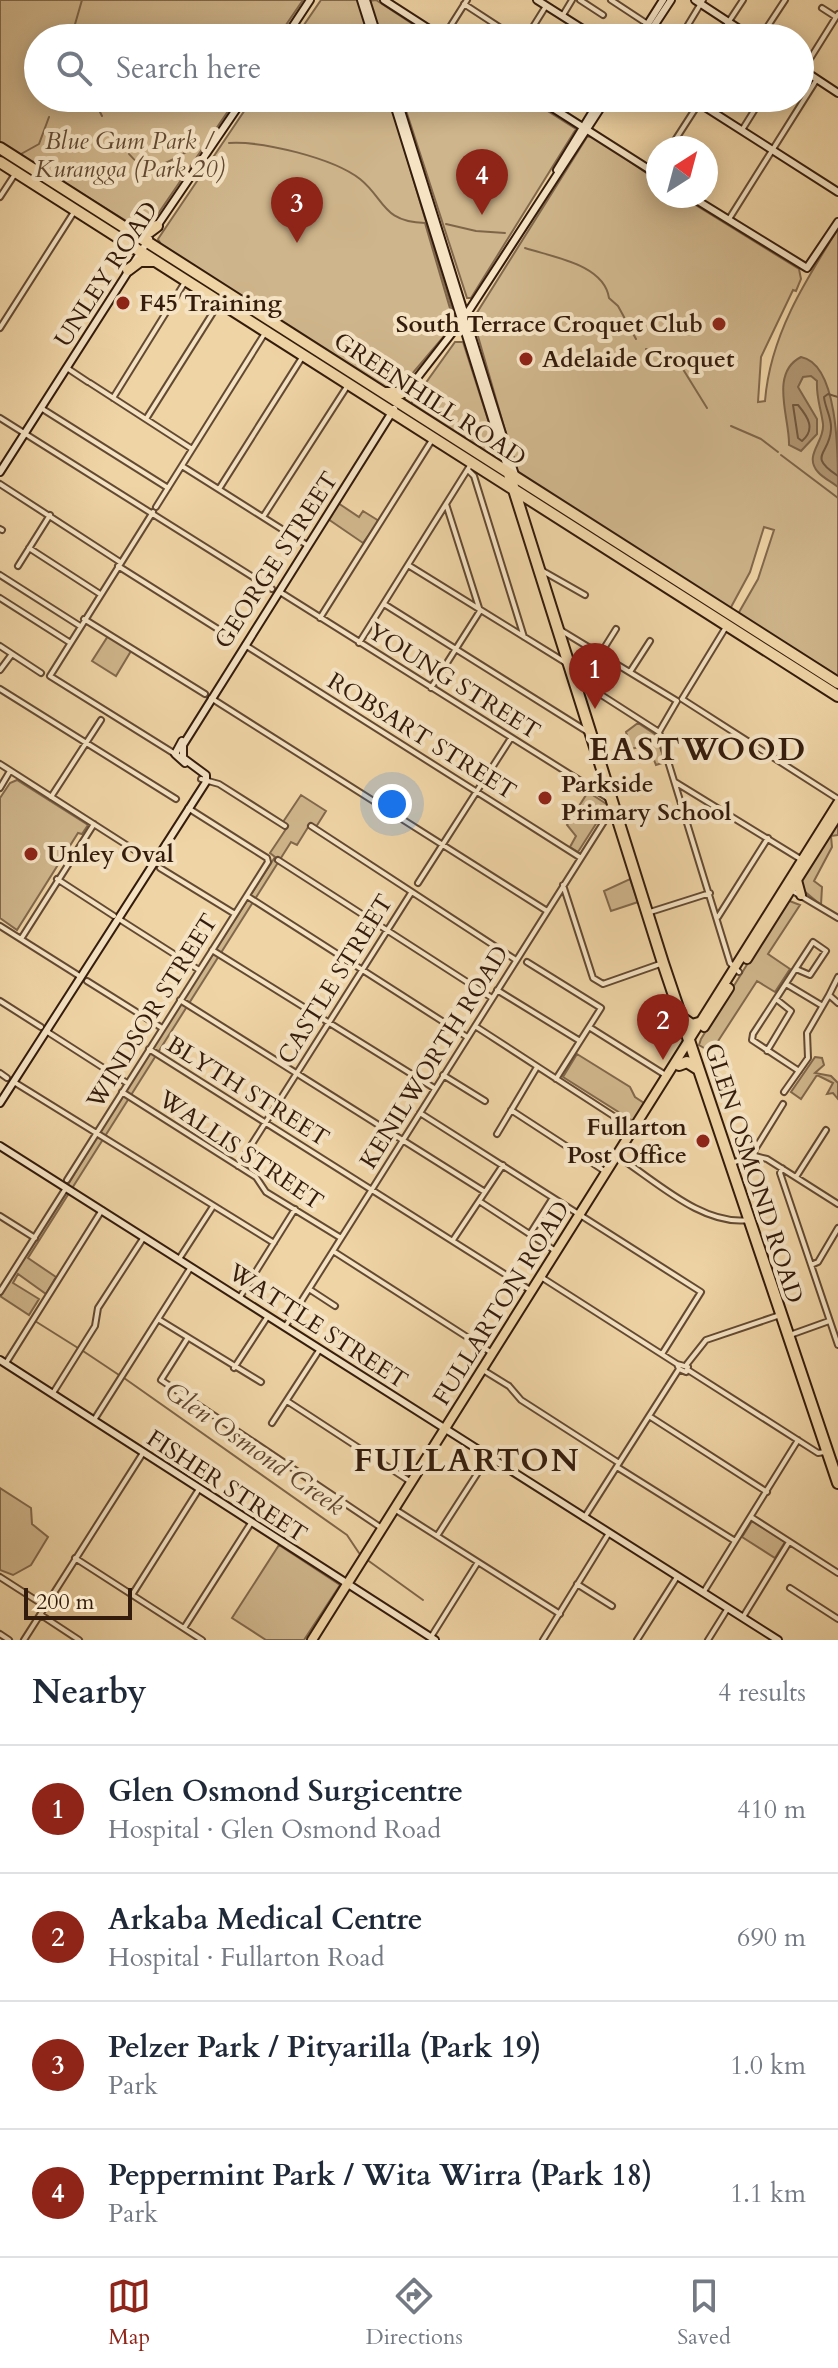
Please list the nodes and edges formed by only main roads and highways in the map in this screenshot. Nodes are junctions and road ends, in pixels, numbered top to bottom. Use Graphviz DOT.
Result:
graph roads {
  1 [pos="0,148"];
  2 [pos="0,162"];
  3 [pos="88,204"];
  4 [pos="157,226"];
  5 [pos="105,228"];
  6 [pos="127,236"];
  7 [pos="144,247"];
  8 [pos="159,262"];
  9 [pos="172,265"];
  10 [pos="128,270"];
  11 [pos="234,304"];
  12 [pos="248,313"];
  13 [pos="299,347"];
  14 [pos="410,387"];
  15 [pos="369,390"];
  16 [pos="382,392"];
  17 [pos="395,407"];
  18 [pos="437,433"];
  19 [pos="515,483"];
  20 [pos="533,501"];
  21 [pos="526,512"];
  22 [pos="533,543"];
  23 [pos="838,683"];
  24 [pos="838,696"];
  25 [pos="838,801"];
  26 [pos="838,815"];
  27 [pos="797,879"];
  28 [pos="788,888"];
  29 [pos="803,897"];
  30 [pos="737,970"];
  31 [pos="681,1017"];
  32 [pos="699,1023"];
  33 [pos="690,1043"];
  34 [pos="679,1065"];
  35 [pos="699,1070"];
  36 [pos="646,1110"];
  37 [pos="838,1483"];
  38 [pos="316,1639"];
  1 -- 3 [label="highway, GREENHILL ROAD"];
  2 -- 5 [label="highway, GREENHILL ROAD"];
  3 -- 5 [label="highway"];
  3 -- 6 [label="highway, GREENHILL ROAD"];
  4 -- 6 [label="highway"];
  5 -- 6 [label="highway, GREENHILL ROAD"];
  6 -- 7 [label="highway, GREENHILL ROAD"];
  7 -- 8 [label="highway, GREENHILL ROAD"];
  7 -- 9 [label="highway, GREENHILL ROAD"];
  8 -- 9 [label="highway, GREENHILL ROAD"];
  8 -- 10 [label="highway"];
  9 -- 11 [label="highway, GREENHILL ROAD"];
  9 -- 11 [label="highway, GREENHILL ROAD"];
  11 -- 12 [label="highway, GREENHILL ROAD"];
  12 -- 13 [label="highway, GREENHILL ROAD"];
  12 -- 13 [label="highway, GREENHILL ROAD"];
  13 -- 15 [label="highway, GREENHILL ROAD"];
  13 -- 15 [label="highway, GREENHILL ROAD"];
  14 -- 16 [label="highway"];
  15 -- 16 [label="highway, GREENHILL ROAD"];
  15 -- 17 [label="highway, GREENHILL ROAD"];
  16 -- 17 [label="highway, GREENHILL ROAD"];
  17 -- 18 [label="highway, GREENHILL ROAD"];
  18 -- 19 [label="highway, GREENHILL ROAD"];
  18 -- 19 [label="highway, GREENHILL ROAD"];
  19 -- 20 [label="highway, GREENHILL ROAD"];
  19 -- 21 [label="highway, GLEN OSMOND ROAD"];
  19 -- 22 [label="highway, GLEN OSMOND ROAD"];
  19 -- 23 [label="highway, GREENHILL ROAD"];
  20 -- 21 [label="highway"];
  20 -- 24 [label="highway, GREENHILL ROAD"];
  21 -- 22 [label="highway, GLEN OSMOND ROAD"];
  22 -- 31 [label="highway, GLEN OSMOND ROAD"];
  25 -- 28 [label="main road, FULLARTON ROAD"];
  26 -- 27 [label="main road, FULLARTON ROAD"];
  27 -- 28 [label="main road, FULLARTON ROAD"];
  27 -- 29 [label="main road"];
  28 -- 30 [label="main road, FULLARTON ROAD"];
  28 -- 30 [label="main road, FULLARTON ROAD"];
  30 -- 32 [label="main road, FULLARTON ROAD"];
  30 -- 33 [label="main road, FULLARTON ROAD"];
  31 -- 32 [label="highway"];
  31 -- 33 [label="highway, GLEN OSMOND ROAD"];
  32 -- 33 [label="main road, FULLARTON ROAD"];
  33 -- 34 [label="main road, FULLARTON ROAD"];
  33 -- 35 [label="highway, GLEN OSMOND ROAD"];
  33 -- 36 [label="main road, FULLARTON ROAD"];
  34 -- 35 [label="highway"];
  34 -- 36 [label="main road, FULLARTON ROAD"];
  35 -- 37 [label="highway, GLEN OSMOND ROAD"];
  36 -- 38 [label="main road, FULLARTON ROAD"];
}
